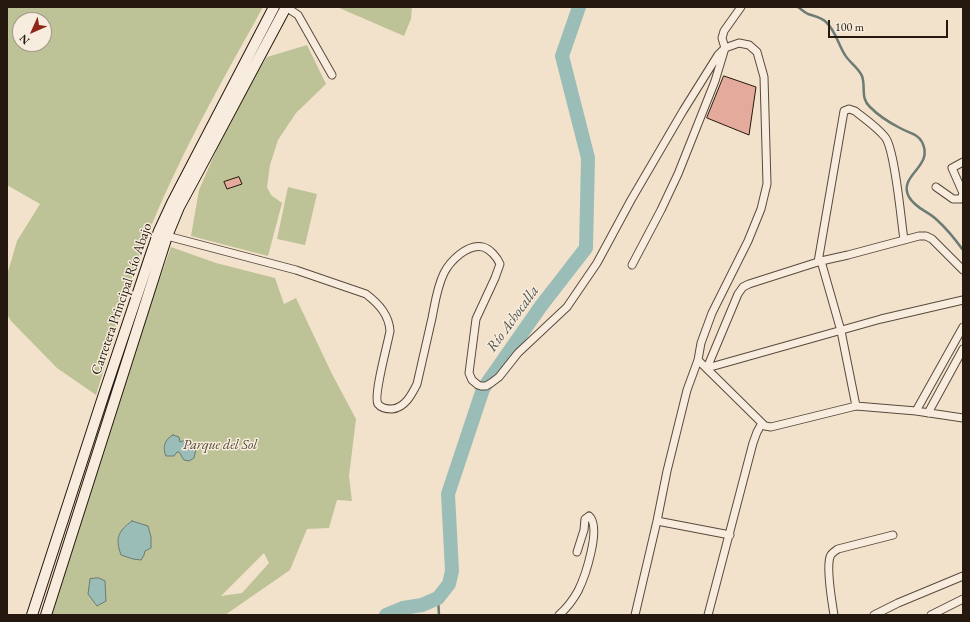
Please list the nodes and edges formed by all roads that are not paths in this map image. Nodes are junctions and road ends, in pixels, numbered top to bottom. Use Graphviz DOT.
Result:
graph roads {
  1 [pos="274,7"];
  2 [pos="286,7"];
  3 [pos="741,7"];
  4 [pos="725,48"];
  5 [pos="332,75"];
  6 [pos="963,162"];
  7 [pos="936,187"];
  8 [pos="163,233"];
  9 [pos="904,240"];
  10 [pos="819,262"];
  11 [pos="632,265"];
  12 [pos="963,270"];
  13 [pos="963,300"];
  14 [pos="963,327"];
  15 [pos="841,331"];
  16 [pos="963,349"];
  17 [pos="698,360"];
  18 [pos="707,368"];
  19 [pos="856,406"];
  20 [pos="916,411"];
  21 [pos="928,413"];
  22 [pos="963,418"];
  23 [pos="762,423"];
  24 [pos="657,521"];
  25 [pos="730,535"];
  26 [pos="893,535"];
  27 [pos="577,552"];
  28 [pos="963,576"];
  29 [pos="963,599"];
  30 [pos="32,615"];
  31 [pos="46,615"];
  32 [pos="559,615"];
  33 [pos="635,615"];
  34 [pos="708,615"];
  35 [pos="834,615"];
  36 [pos="874,615"];
  37 [pos="932,615"];
  1 -- 8 [label="main road, Carretera Principal Río Abajo"];
  2 -- 5 [label="street"];
  2 -- 8 [label="main road, Carretera Principal Río Abajo"];
  3 -- 4 [label="street"];
  4 -- 8 [label="street"];
  4 -- 11 [label="street"];
  4 -- 17 [label="street"];
  6 -- 7 [label="street"];
  8 -- 30 [label="main road, Carretera Principal Río Abajo"];
  8 -- 31 [label="main road, Carretera Principal Río Abajo"];
  9 -- 10 [label="street"];
  9 -- 10 [label="street"];
  9 -- 12 [label="street"];
  10 -- 15 [label="street"];
  10 -- 18 [label="street"];
  13 -- 15 [label="street"];
  14 -- 20 [label="street"];
  15 -- 18 [label="street"];
  15 -- 19 [label="street"];
  16 -- 21 [label="street"];
  17 -- 18 [label="street"];
  17 -- 24 [label="street"];
  18 -- 23 [label="street"];
  19 -- 20 [label="street"];
  19 -- 23 [label="street"];
  20 -- 21 [label="street"];
  21 -- 22 [label="street"];
  23 -- 25 [label="street"];
  24 -- 25 [label="street"];
  24 -- 33 [label="street"];
  25 -- 34 [label="street"];
  26 -- 35 [label="street"];
  27 -- 32 [label="street"];
  28 -- 36 [label="street"];
  29 -- 37 [label="street"];
}
